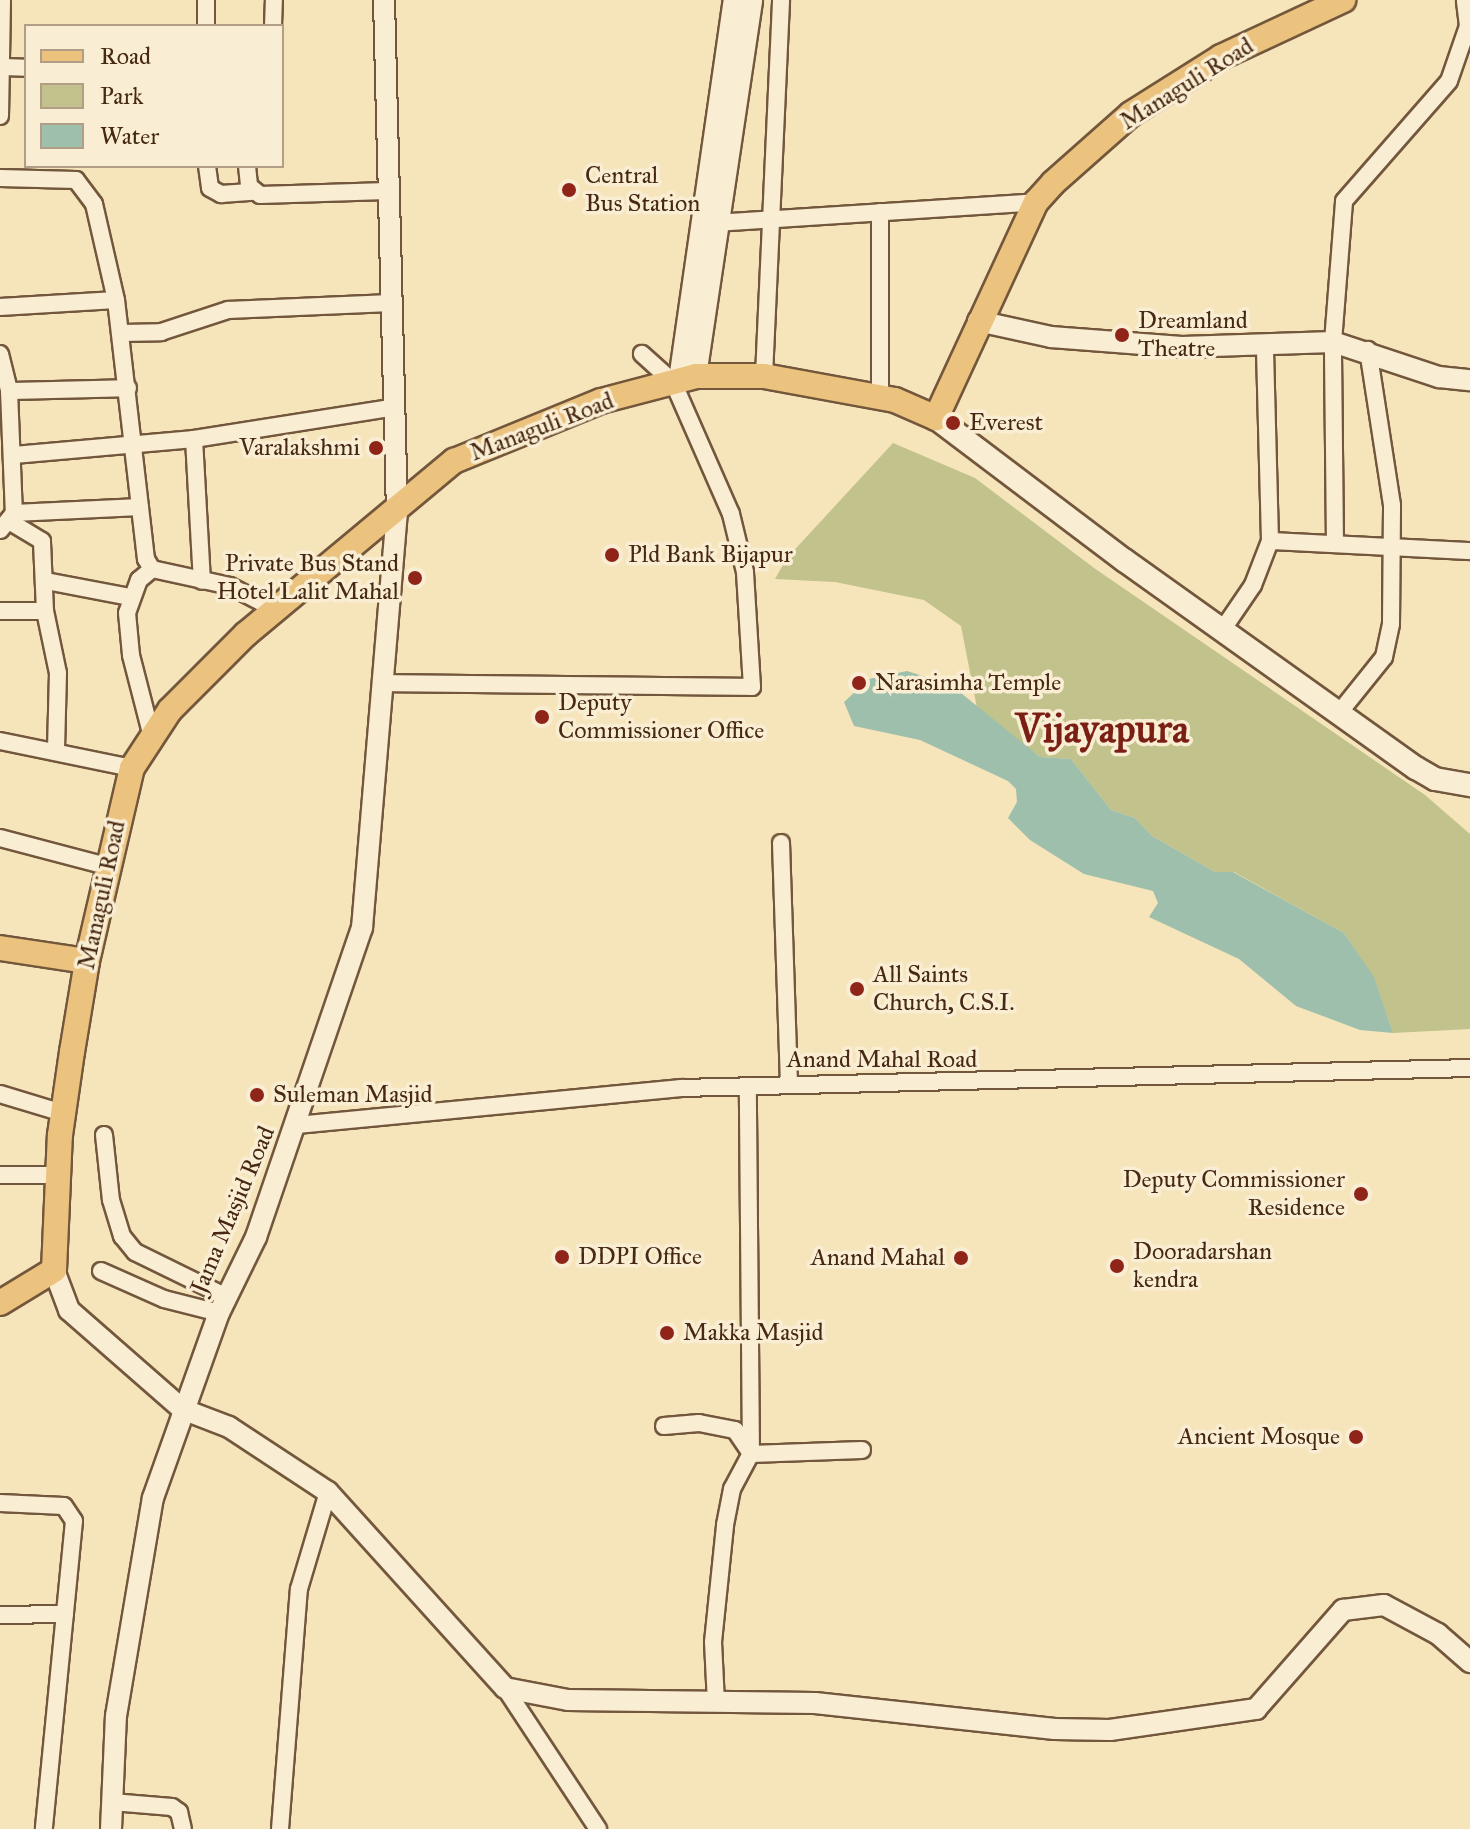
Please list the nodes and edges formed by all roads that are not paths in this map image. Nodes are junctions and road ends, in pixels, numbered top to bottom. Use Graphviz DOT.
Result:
graph roads {
  1 [pos="2,0"];
  2 [pos="206,0"];
  3 [pos="274,0"];
  4 [pos="384,0"];
  5 [pos="734,0"];
  6 [pos="752,0"];
  7 [pos="781,0"];
  8 [pos="1343,0"];
  9 [pos="1465,0"];
  10 [pos="206,24"];
  11 [pos="273,24"];
  12 [pos="3,67"];
  13 [pos="24,68"];
  14 [pos="0,116"];
  15 [pos="207,168"];
  16 [pos="247,168"];
  17 [pos="0,178"];
  18 [pos="387,191"];
  19 [pos="253,192"];
  20 [pos="1036,202"];
  21 [pos="880,212"];
  22 [pos="773,219"];
  23 [pos="715,223"];
  24 [pos="116,300"];
  25 [pos="391,303"];
  26 [pos="0,307"];
  27 [pos="978,321"];
  28 [pos="122,333"];
  29 [pos="1333,342"];
  30 [pos="1265,344"];
  31 [pos="1368,350"];
  32 [pos="0,354"];
  33 [pos="642,354"];
  34 [pos="764,376"];
  35 [pos="683,379"];
  36 [pos="1470,380"];
  37 [pos="128,388"];
  38 [pos="9,391"];
  39 [pos="880,397"];
  40 [pos="395,407"];
  41 [pos="936,418"];
  42 [pos="194,439"];
  43 [pos="133,445"];
  44 [pos="14,455"];
  45 [pos="140,507"];
  46 [pos="397,513"];
  47 [pos="8,522"];
  48 [pos="1270,541"];
  49 [pos="1335,544"];
  50 [pos="1394,549"];
  51 [pos="1470,551"];
  52 [pos="152,569"];
  53 [pos="46,581"];
  54 [pos="202,581"];
  55 [pos="130,597"];
  56 [pos="0,611"];
  57 [pos="45,611"];
  58 [pos="278,611"];
  59 [pos="1223,629"];
  60 [pos="382,683"];
  61 [pos="1339,713"];
  62 [pos="152,737"];
  63 [pos="0,741"];
  64 [pos="56,749"];
  65 [pos="132,768"];
  66 [pos="1470,785"];
  67 [pos="0,838"];
  68 [pos="781,843"];
  69 [pos="107,866"];
  70 [pos="0,948"];
  71 [pos="87,961"];
  72 [pos="1470,1068"];
  73 [pos="789,1083"];
  74 [pos="748,1087"];
  75 [pos="0,1094"];
  76 [pos="63,1113"];
  77 [pos="297,1125"];
  78 [pos="104,1135"];
  79 [pos="0,1175"];
  80 [pos="58,1175"];
  81 [pos="54,1270"];
  82 [pos="101,1271"];
  83 [pos="0,1303"];
  84 [pos="223,1305"];
  85 [pos="182,1409"];
  86 [pos="664,1426"];
  87 [pos="862,1450"];
  88 [pos="751,1454"];
  89 [pos="328,1492"];
  90 [pos="0,1503"];
  91 [pos="65,1614"];
  92 [pos="0,1615"];
  93 [pos="1470,1662"];
  94 [pos="505,1688"];
  95 [pos="716,1703"];
  96 [pos="112,1802"];
  97 [pos="44,1829"];
  98 [pos="111,1829"];
  99 [pos="183,1829"];
  100 [pos="280,1829"];
  101 [pos="598,1829"];
  1 -- 12 [label="street"];
  2 -- 10 [label="street"];
  3 -- 11 [label="street"];
  4 -- 18 [label="street, Jama Masjid Road"];
  5 -- 35 [label="street"];
  6 -- 23 [label="street"];
  7 -- 22 [label="street"];
  8 -- 20 [label="main road, Managuli Road"];
  9 -- 29 [label="street"];
  12 -- 13 [label="street"];
  12 -- 14 [label="street"];
  15 -- 19 [label="street"];
  16 -- 19 [label="street"];
  17 -- 24 [label="street"];
  18 -- 19 [label="street"];
  18 -- 25 [label="street, Jama Masjid Road"];
  20 -- 21 [label="street"];
  20 -- 27 [label="main road, Managuli Road"];
  21 -- 22 [label="street"];
  21 -- 39 [label="street"];
  22 -- 23 [label="street"];
  22 -- 34 [label="street"];
  23 -- 35 [label="street"];
  24 -- 26 [label="street"];
  24 -- 28 [label="street"];
  25 -- 28 [label="street"];
  25 -- 40 [label="street, Jama Masjid Road"];
  27 -- 30 [label="street"];
  27 -- 41 [label="main road, Managuli Road"];
  28 -- 37 [label="street"];
  29 -- 30 [label="street"];
  29 -- 31 [label="street"];
  29 -- 49 [label="street"];
  30 -- 48 [label="street"];
  31 -- 36 [label="street"];
  31 -- 50 [label="street"];
  32 -- 38 [label="street"];
  33 -- 35 [label="street"];
  34 -- 35 [label="main road, Managuli Road"];
  34 -- 39 [label="main road, Managuli Road"];
  35 -- 46 [label="main road, Managuli Road"];
  35 -- 60 [label="street"];
  37 -- 38 [label="street"];
  37 -- 43 [label="street"];
  38 -- 44 [label="street"];
  39 -- 41 [label="main road, Managuli Road"];
  40 -- 42 [label="street"];
  40 -- 46 [label="street, Jama Masjid Road"];
  41 -- 59 [label="main road"];
  42 -- 43 [label="street"];
  42 -- 54 [label="street"];
  43 -- 44 [label="street"];
  43 -- 45 [label="street"];
  44 -- 47 [label="street"];
  45 -- 47 [label="street"];
  45 -- 52 [label="street"];
  46 -- 58 [label="main road, Managuli Road"];
  46 -- 60 [label="street, Jama Masjid Road"];
  47 -- 53 [label="street"];
  48 -- 49 [label="street"];
  48 -- 59 [label="street"];
  49 -- 50 [label="street"];
  50 -- 51 [label="street"];
  50 -- 61 [label="street"];
  52 -- 54 [label="street"];
  52 -- 55 [label="street"];
  53 -- 55 [label="street"];
  53 -- 57 [label="street"];
  54 -- 58 [label="street"];
  55 -- 62 [label="street"];
  56 -- 57 [label="street"];
  57 -- 64 [label="street"];
  58 -- 62 [label="main road, Managuli Road"];
  59 -- 61 [label="main road"];
  60 -- 77 [label="street, Jama Masjid Road"];
  61 -- 66 [label="main road"];
  62 -- 65 [label="main road, Managuli Road"];
  63 -- 64 [label="street"];
  64 -- 65 [label="street"];
  65 -- 69 [label="main road, Managuli Road"];
  67 -- 69 [label="street"];
  68 -- 73 [label="street"];
  69 -- 71 [label="main road, Managuli Road"];
  70 -- 71 [label="main road"];
  71 -- 76 [label="main road, Managuli Road"];
  72 -- 73 [label="street, Anand Mahal Road"];
  73 -- 74 [label="street, Anand Mahal Road"];
  74 -- 77 [label="street, Anand Mahal Road"];
  74 -- 88 [label="street"];
  75 -- 76 [label="street"];
  76 -- 80 [label="main road, Managuli Road"];
  77 -- 84 [label="street, Jama Masjid Road"];
  78 -- 84 [label="street"];
  79 -- 80 [label="street"];
  80 -- 81 [label="main road, Managuli Road"];
  81 -- 83 [label="main road"];
  81 -- 85 [label="street"];
  82 -- 84 [label="street"];
  84 -- 85 [label="street, Jama Masjid Road"];
  85 -- 89 [label="street"];
  85 -- 96 [label="street, Jama Masjid Road"];
  86 -- 88 [label="street"];
  87 -- 88 [label="street"];
  88 -- 95 [label="street"];
  89 -- 94 [label="street"];
  89 -- 100 [label="street"];
  90 -- 91 [label="street"];
  91 -- 92 [label="street"];
  91 -- 97 [label="street"];
  93 -- 95 [label="street"];
  94 -- 95 [label="street"];
  94 -- 101 [label="street"];
  96 -- 98 [label="street, Jama Masjid Road"];
  96 -- 99 [label="street"];
}
